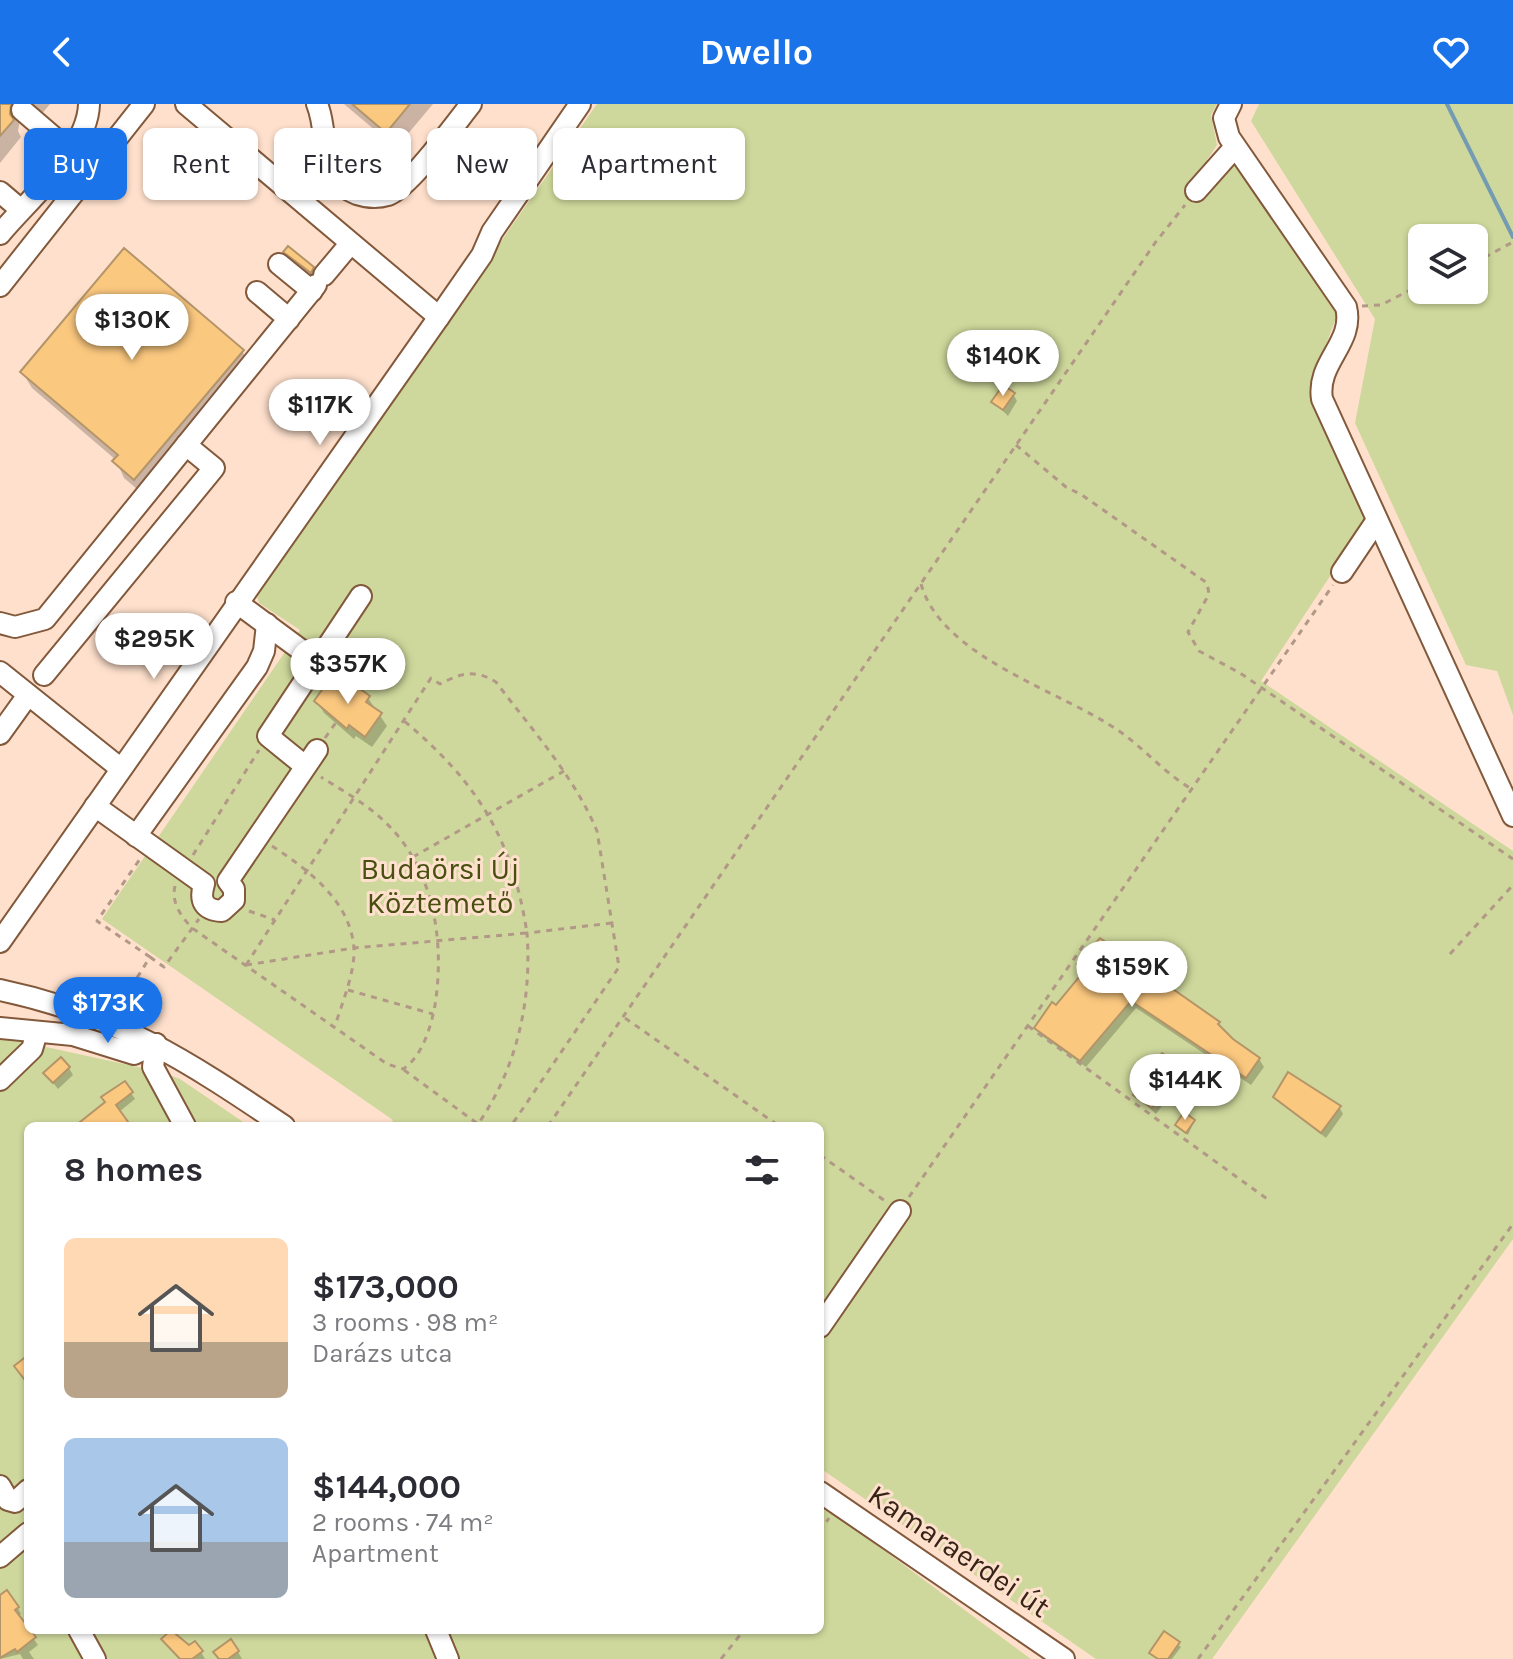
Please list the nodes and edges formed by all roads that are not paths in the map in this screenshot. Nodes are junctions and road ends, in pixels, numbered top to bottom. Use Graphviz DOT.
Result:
graph roads {
  1 [pos="89,104"];
  2 [pos="144,104"];
  3 [pos="186,104"];
  4 [pos="317,104"];
  5 [pos="471,104"];
  6 [pos="580,104"];
  7 [pos="1231,104"];
  8 [pos="22,110"];
  9 [pos="43,128"];
  10 [pos="84,128"];
  11 [pos="1235,147"];
  12 [pos="1196,191"];
  13 [pos="0,192"];
  14 [pos="28,200"];
  15 [pos="20,209"];
  16 [pos="0,234"];
  17 [pos="350,244"];
  18 [pos="279,264"];
  19 [pos="317,284"];
  20 [pos="0,286"];
  21 [pos="257,292"];
  22 [pos="439,317"];
  23 [pos="289,319"];
  24 [pos="186,445"];
  25 [pos="1377,520"];
  26 [pos="1342,572"];
  27 [pos="361,596"];
  28 [pos="236,602"];
  29 [pos="49,615"];
  30 [pos="0,623"];
  31 [pos="267,624"];
  32 [pos="76,636"];
  33 [pos="316,661"];
  34 [pos="0,672"];
  35 [pos="44,675"];
  36 [pos="28,695"];
  37 [pos="0,734"];
  38 [pos="120,768"];
  39 [pos="95,806"];
  40 [pos="1513,816"];
  41 [pos="142,841"];
  42 [pos="0,942"];
  43 [pos="0,990"];
  44 [pos="0,1028"];
  45 [pos="37,1032"];
  46 [pos="156,1044"];
  47 [pos="0,1080"];
  48 [pos="183,1122"];
  49 [pos="278,1122"];
  50 [pos="900,1211"];
  51 [pos="824,1321"];
  52 [pos="4,1493"];
  53 [pos="24,1494"];
  54 [pos="824,1495"];
  55 [pos="24,1537"];
  56 [pos="0,1557"];
  57 [pos="81,1634"];
  58 [pos="438,1634"];
  59 [pos="95,1659"];
  60 [pos="448,1659"];
  61 [pos="1064,1659"];
  1 -- 10 [label="street"];
  2 -- 20 [label="street"];
  3 -- 17 [label="street"];
  4 -- 5 [label="street"];
  6 -- 22 [label="street"];
  7 -- 11 [label="street"];
  8 -- 9 [label="street"];
  11 -- 12 [label="street"];
  11 -- 25 [label="street"];
  13 -- 15 [label="street"];
  14 -- 15 [label="street"];
  15 -- 16 [label="street"];
  17 -- 19 [label="street"];
  17 -- 22 [label="street"];
  18 -- 19 [label="street"];
  19 -- 23 [label="street"];
  21 -- 23 [label="street"];
  22 -- 28 [label="street"];
  23 -- 24 [label="street"];
  24 -- 29 [label="street"];
  24 -- 32 [label="street"];
  25 -- 26 [label="street"];
  25 -- 40 [label="street"];
  27 -- 33 [label="street"];
  28 -- 31 [label="street"];
  28 -- 38 [label="street"];
  29 -- 30 [label="street"];
  29 -- 32 [label="street"];
  31 -- 33 [label="street"];
  31 -- 41 [label="street"];
  32 -- 35 [label="street"];
  33 -- 41 [label="street"];
  34 -- 36 [label="street"];
  36 -- 37 [label="street"];
  36 -- 38 [label="street"];
  38 -- 39 [label="street"];
  39 -- 41 [label="street"];
  39 -- 42 [label="street"];
  43 -- 46 [label="street"];
  44 -- 45 [label="street"];
  45 -- 46 [label="street"];
  45 -- 47 [label="street"];
  46 -- 48 [label="street"];
  46 -- 49 [label="street"];
  50 -- 51 [label="street"];
  52 -- 53 [label="street"];
  54 -- 61 [label="street, Kamaraerdei út"];
  55 -- 56 [label="street"];
  57 -- 59 [label="street"];
  58 -- 60 [label="street"];
}
